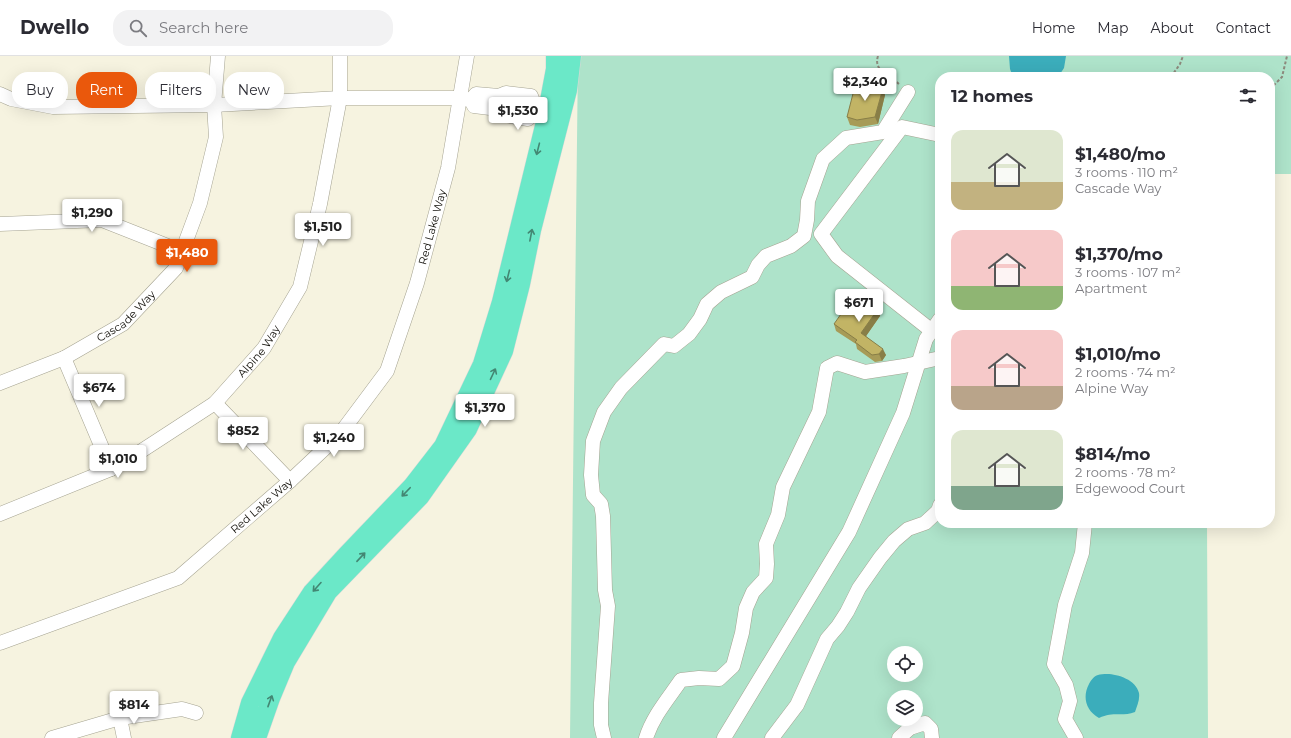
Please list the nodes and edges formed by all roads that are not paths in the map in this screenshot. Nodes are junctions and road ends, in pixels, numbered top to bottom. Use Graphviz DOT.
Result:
graph roads {
  1 [pos="218,56"];
  2 [pos="340,56"];
  3 [pos="467,56"];
  4 [pos="555,56"];
  5 [pos="572,56"];
  6 [pos="216,80"];
  7 [pos="908,92"];
  8 [pos="0,94"];
  9 [pos="340,98"];
  10 [pos="466,99"];
  11 [pos="498,102"];
  12 [pos="216,105"];
  13 [pos="145,106"];
  14 [pos="214,108"];
  15 [pos="549,113"];
  16 [pos="935,134"];
  17 [pos="0,224"];
  18 [pos="183,252"];
  19 [pos="935,324"];
  20 [pos="935,326"];
  21 [pos="64,358"];
  22 [pos="935,359"];
  23 [pos="919,363"];
  24 [pos="0,383"];
  25 [pos="215,403"];
  26 [pos="111,469"];
  27 [pos="290,481"];
  28 [pos="0,514"];
  29 [pos="935,514"];
  30 [pos="1084,528"];
  31 [pos="0,643"];
  32 [pos="196,713"];
  33 [pos="120,718"];
  34 [pos="52,738"];
  35 [pos="124,738"];
  36 [pos="240,738"];
  37 [pos="257,738"];
  38 [pos="604,738"];
  39 [pos="646,738"];
  40 [pos="724,738"];
  41 [pos="772,738"];
  42 [pos="899,738"];
  43 [pos="932,738"];
  44 [pos="1076,738"];
  1 -- 6 [label="street, Cascade Way"];
  2 -- 9 [label="street, Alpine Way"];
  3 -- 10 [label="street, Red Lake Way"];
  4 -- 15 [label="main road"];
  5 -- 15 [label="main road"];
  7 -- 38 [label="street"];
  8 -- 13 [label="street"];
  9 -- 10 [label="street"];
  9 -- 12 [label="street"];
  9 -- 25 [label="street, Alpine Way"];
  10 -- 11 [label="street"];
  10 -- 27 [label="street, Red Lake Way"];
  11 -- 15 [label="street"];
  11 -- 15 [label="street"];
  14 -- 18 [label="street, Cascade Way"];
  15 -- 36 [label="main road, one-way"];
  37 -- 15 [label="main road, one-way"];
  16 -- 19 [label="street"];
  17 -- 18 [label="street"];
  18 -- 21 [label="street, Cascade Way"];
  20 -- 23 [label="street"];
  21 -- 24 [label="street, Cascade Way"];
  21 -- 26 [label="street"];
  22 -- 23 [label="street"];
  23 -- 39 [label="street"];
  23 -- 40 [label="street"];
  25 -- 26 [label="street, Alpine Way"];
  25 -- 27 [label="street"];
  26 -- 28 [label="street, Alpine Way"];
  27 -- 31 [label="street, Red Lake Way"];
  29 -- 41 [label="street"];
  30 -- 44 [label="street"];
  32 -- 33 [label="street"];
  33 -- 34 [label="street"];
  33 -- 35 [label="street"];
  42 -- 43 [label="street"];
}
